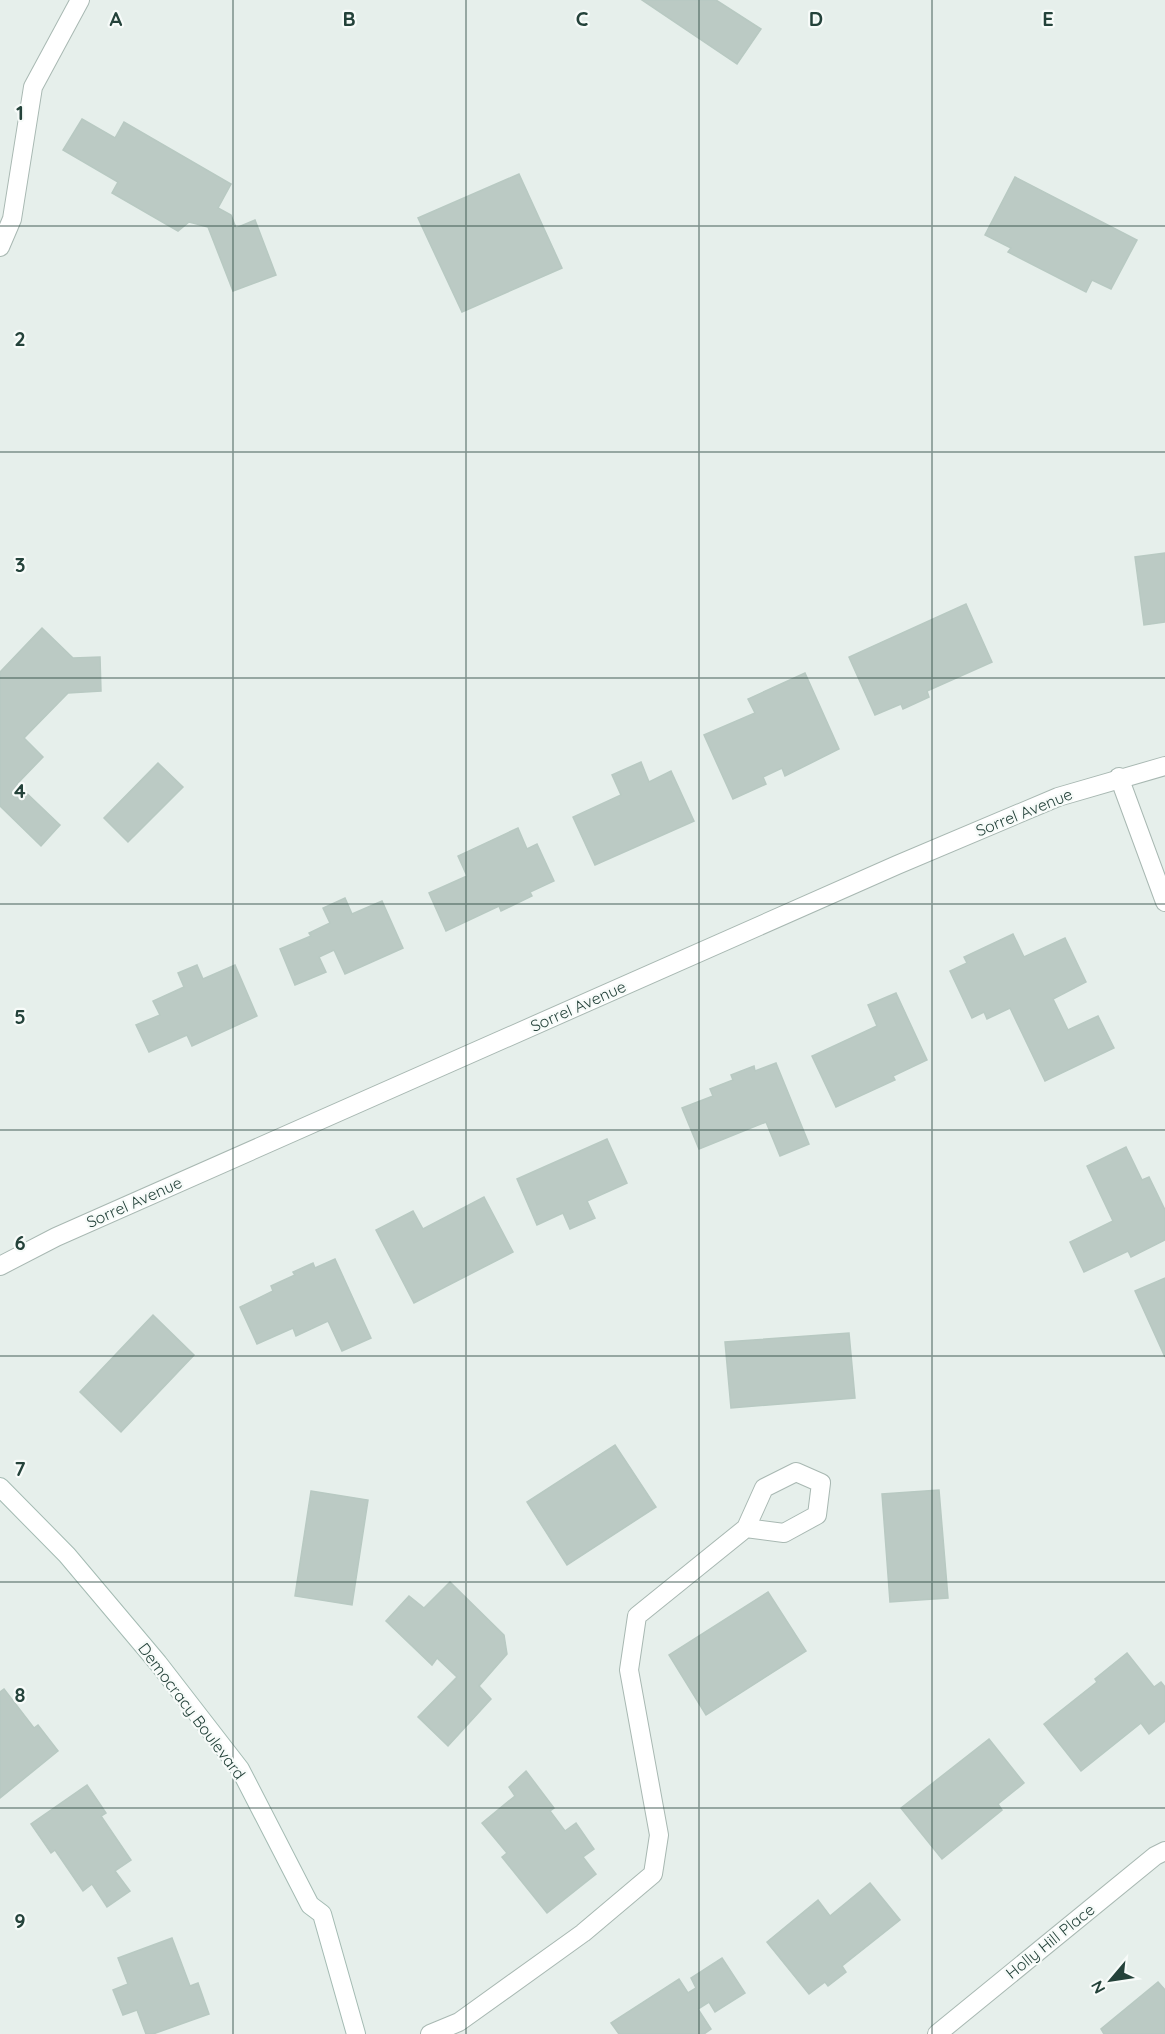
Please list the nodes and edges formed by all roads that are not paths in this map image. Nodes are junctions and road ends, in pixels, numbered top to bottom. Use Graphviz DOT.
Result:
graph roads {
  1 [pos="80,0"];
  2 [pos="0,247"];
  3 [pos="1165,766"];
  4 [pos="1119,777"];
  5 [pos="1165,902"];
  6 [pos="0,1266"];
  7 [pos="0,1487"];
  8 [pos="746,1528"];
  9 [pos="1165,1851"];
  10 [pos="356,2034"];
  11 [pos="430,2034"];
  12 [pos="937,2034"];
  1 -- 2 [label="street"];
  3 -- 4 [label="street, Sorrel Avenue"];
  4 -- 5 [label="street"];
  4 -- 6 [label="street, Sorrel Avenue"];
  7 -- 10 [label="street, Democracy Boulevard"];
  8 -- 11 [label="street"];
  9 -- 12 [label="street, Holly Hill Place"];
}
